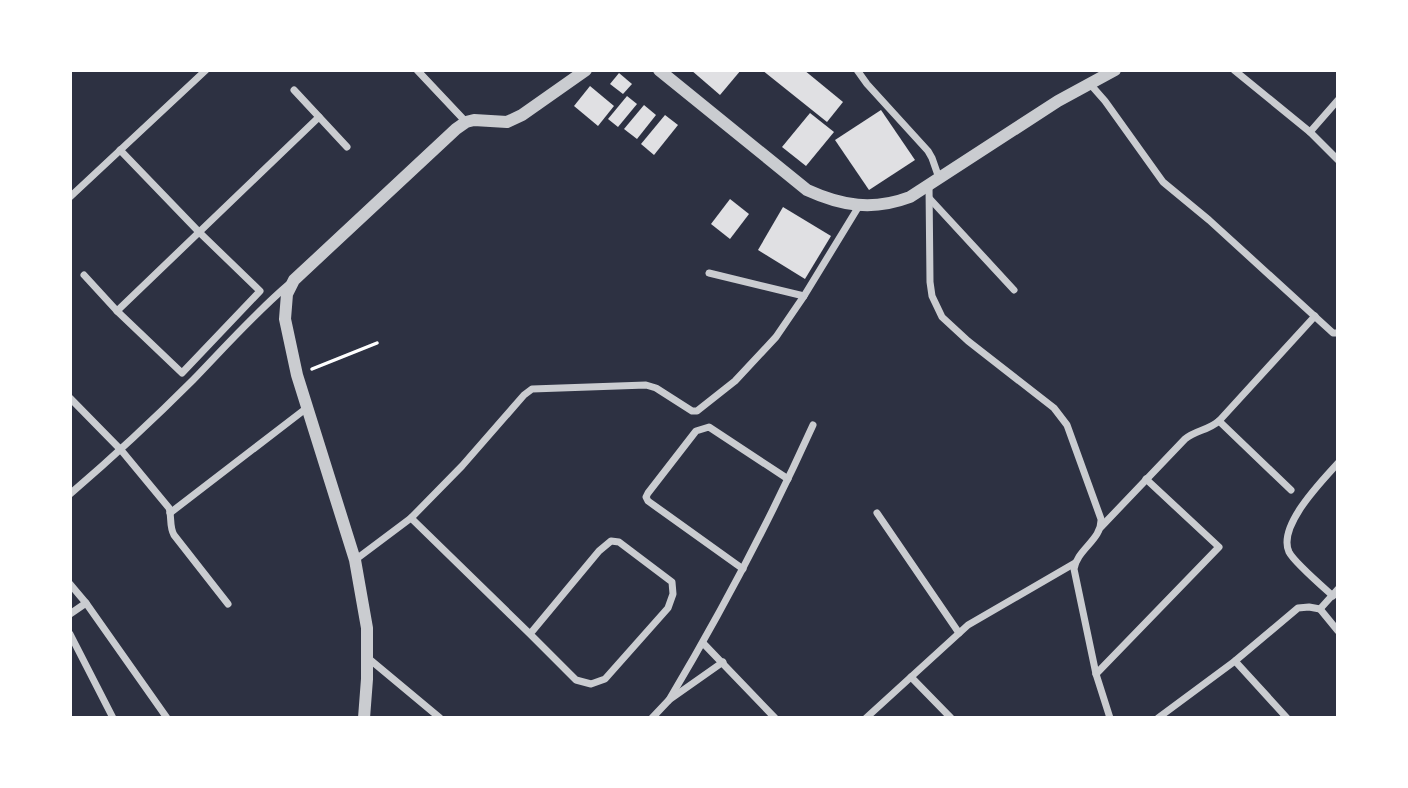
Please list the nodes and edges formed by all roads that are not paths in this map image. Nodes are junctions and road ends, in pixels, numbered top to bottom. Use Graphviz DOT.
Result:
graph roads {
  1 [pos="206,70"];
  2 [pos="417,70"];
  3 [pos="586,70"];
  4 [pos="659,70"];
  5 [pos="857,70"];
  6 [pos="1115,70"];
  7 [pos="1234,70"];
  8 [pos="1090,83"];
  9 [pos="294,90"];
  10 [pos="1338,100"];
  11 [pos="319,117"];
  12 [pos="466,122"];
  13 [pos="1310,132"];
  14 [pos="346,146"];
  15 [pos="120,150"];
  16 [pos="1338,160"];
  17 [pos="933,187"];
  18 [pos="70,197"];
  19 [pos="859,205"];
  20 [pos="200,232"];
  21 [pos="709,272"];
  22 [pos="84,275"];
  23 [pos="294,280"];
  24 [pos="1014,290"];
  25 [pos="804,296"];
  26 [pos="117,311"];
  27 [pos="1315,316"];
  28 [pos="1338,332"];
  29 [pos="70,398"];
  30 [pos="308,407"];
  31 [pos="1219,421"];
  32 [pos="813,425"];
  33 [pos="121,450"];
  34 [pos="1338,463"];
  35 [pos="788,479"];
  36 [pos="1146,480"];
  37 [pos="1291,490"];
  38 [pos="70,494"];
  39 [pos="170,513"];
  40 [pos="877,513"];
  41 [pos="411,519"];
  42 [pos="1101,527"];
  43 [pos="355,559"];
  44 [pos="1075,563"];
  45 [pos="743,569"];
  46 [pos="70,584"];
  47 [pos="1335,593"];
  48 [pos="86,603"];
  49 [pos="228,604"];
  50 [pos="1320,609"];
  51 [pos="70,614"];
  52 [pos="1338,631"];
  53 [pos="70,634"];
  54 [pos="530,634"];
  55 [pos="959,634"];
  56 [pos="703,643"];
  57 [pos="368,658"];
  58 [pos="1235,661"];
  59 [pos="723,662"];
  60 [pos="1096,674"];
  61 [pos="911,677"];
  62 [pos="669,700"];
  63 [pos="165,716"];
  64 [pos="113,718"];
  65 [pos="155,718"];
  66 [pos="364,718"];
  67 [pos="440,718"];
  68 [pos="652,718"];
  69 [pos="775,718"];
  70 [pos="866,718"];
  71 [pos="951,718"];
  72 [pos="1110,718"];
  73 [pos="1158,718"];
  74 [pos="1287,718"];
  1 -- 15 [label="street"];
  2 -- 12 [label="street"];
  3 -- 12 [label="street"];
  4 -- 19 [label="street"];
  5 -- 17 [label="street"];
  6 -- 8 [label="street"];
  7 -- 13 [label="street"];
  8 -- 17 [label="street"];
  8 -- 27 [label="street"];
  9 -- 11 [label="street"];
  10 -- 13 [label="street"];
  11 -- 14 [label="street"];
  11 -- 20 [label="street"];
  12 -- 23 [label="street"];
  13 -- 16 [label="street"];
  15 -- 18 [label="street"];
  15 -- 20 [label="street"];
  17 -- 19 [label="street"];
  17 -- 24 [label="street"];
  17 -- 42 [label="street"];
  19 -- 25 [label="street"];
  20 -- 26 [label="street"];
  20 -- 26 [label="street"];
  21 -- 25 [label="street"];
  22 -- 26 [label="street"];
  23 -- 30 [label="street"];
  23 -- 33 [label="street"];
  25 -- 41 [label="street"];
  27 -- 28 [label="street"];
  27 -- 31 [label="street"];
  29 -- 33 [label="street"];
  30 -- 39 [label="street"];
  30 -- 43 [label="street"];
  31 -- 36 [label="street"];
  31 -- 37 [label="street"];
  32 -- 35 [label="street"];
  33 -- 38 [label="street"];
  33 -- 39 [label="street"];
  34 -- 47 [label="street"];
  35 -- 45 [label="street"];
  35 -- 45 [label="street"];
  36 -- 42 [label="street"];
  36 -- 60 [label="street"];
  39 -- 49 [label="street"];
  40 -- 55 [label="street"];
  41 -- 43 [label="street"];
  41 -- 54 [label="street"];
  42 -- 44 [label="street"];
  43 -- 57 [label="street"];
  44 -- 55 [label="street"];
  44 -- 60 [label="street"];
  45 -- 56 [label="street"];
  46 -- 48 [label="street"];
  47 -- 50 [label="street"];
  48 -- 51 [label="street"];
  48 -- 63 [label="street"];
  50 -- 52 [label="street"];
  50 -- 58 [label="street"];
  53 -- 64 [label="street"];
  54 -- 54 [label="street"];
  55 -- 61 [label="street"];
  56 -- 59 [label="street"];
  56 -- 62 [label="street"];
  57 -- 66 [label="street"];
  57 -- 67 [label="street"];
  58 -- 73 [label="street"];
  58 -- 74 [label="street"];
  59 -- 62 [label="street"];
  59 -- 69 [label="street"];
  60 -- 72 [label="street"];
  61 -- 70 [label="street"];
  61 -- 71 [label="street"];
  62 -- 68 [label="street"];
  63 -- 65 [label="street"];
}
